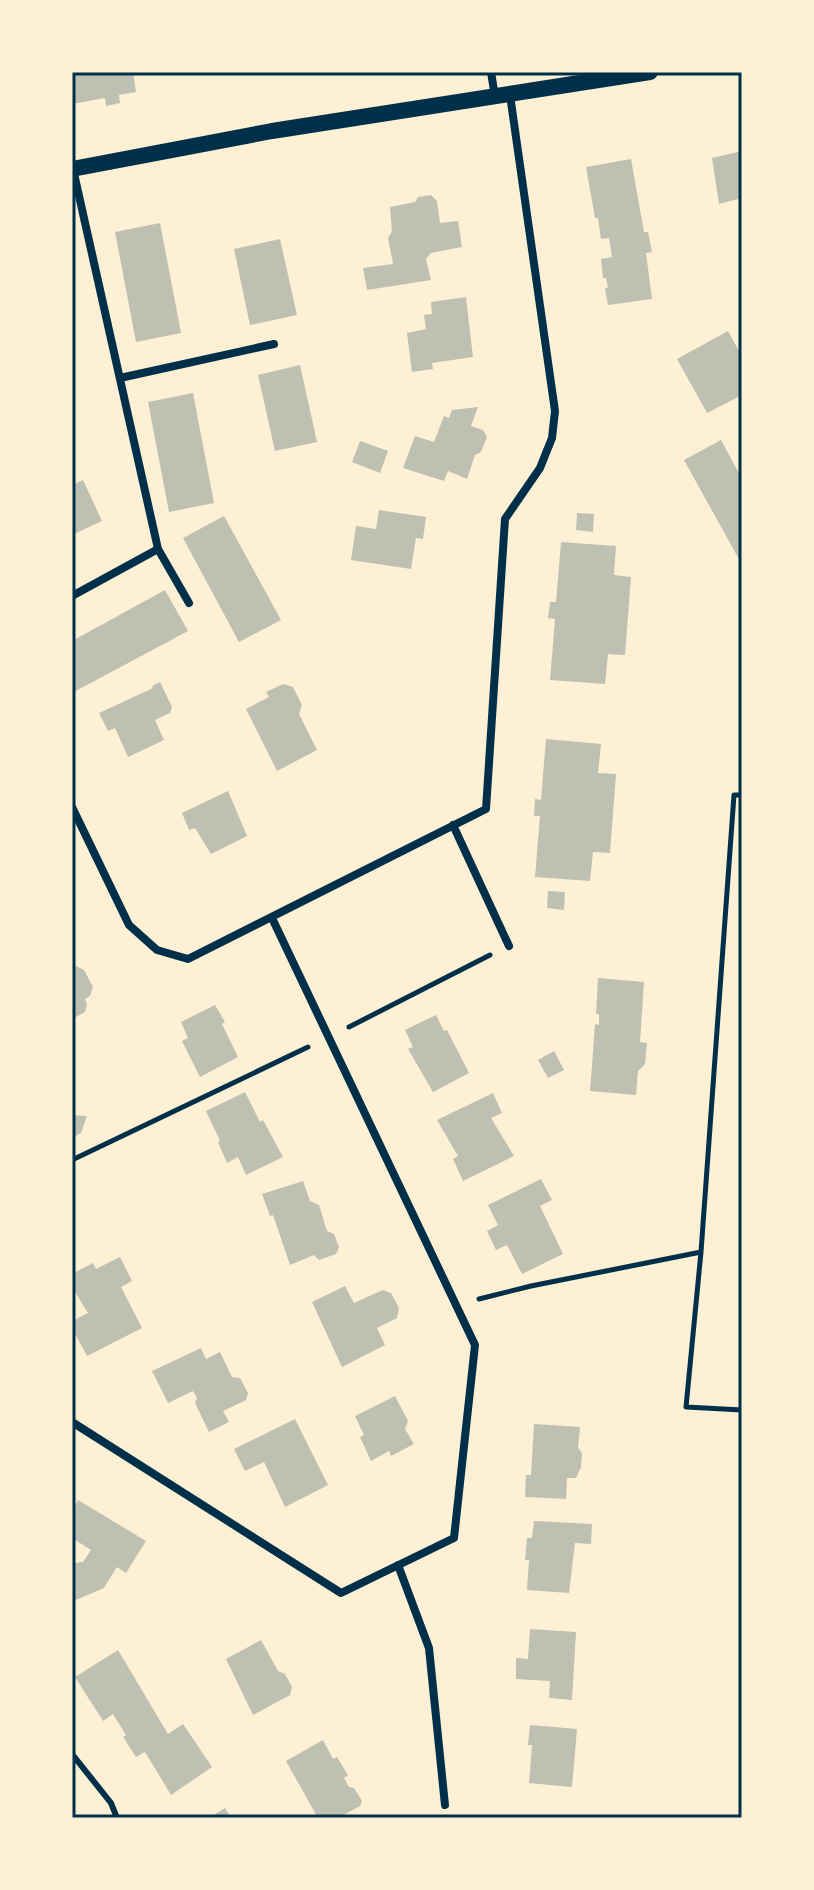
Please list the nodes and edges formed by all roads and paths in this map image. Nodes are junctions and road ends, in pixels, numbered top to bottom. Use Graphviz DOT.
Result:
graph roads {
  1 [pos="491,72"];
  2 [pos="650,72"];
  3 [pos="502,96"];
  4 [pos="73,168"];
  5 [pos="274,344"];
  6 [pos="120,378"];
  7 [pos="158,549"];
  8 [pos="72,596"];
  9 [pos="189,603"];
  10 [pos="742,795"];
  11 [pos="72,807"];
  12 [pos="453,825"];
  13 [pos="272,918"];
  14 [pos="509,946"];
  15 [pos="329,1037"];
  16 [pos="72,1160"];
  17 [pos="701,1252"];
  18 [pos="456,1305"];
  19 [pos="742,1410"];
  20 [pos="72,1422"];
  21 [pos="398,1565"];
  22 [pos="72,1754"];
  23 [pos="445,1805"];
  24 [pos="117,1818"];
  1 -- 3 [label="street"];
  2 -- 3 [label="main road"];
  3 -- 4 [label="main road"];
  3 -- 12 [label="street"];
  4 -- 6 [label="street"];
  5 -- 6 [label="street"];
  6 -- 7 [label="street"];
  7 -- 8 [label="street"];
  7 -- 9 [label="street"];
  10 -- 17 [label="path"];
  11 -- 13 [label="street"];
  12 -- 13 [label="street"];
  12 -- 14 [label="street"];
  13 -- 15 [label="street"];
  14 -- 15 [label="path"];
  15 -- 16 [label="path"];
  15 -- 18 [label="street"];
  17 -- 18 [label="path"];
  17 -- 19 [label="path"];
  18 -- 21 [label="street"];
  20 -- 21 [label="street"];
  21 -- 23 [label="street"];
  22 -- 24 [label="lane"];
}
